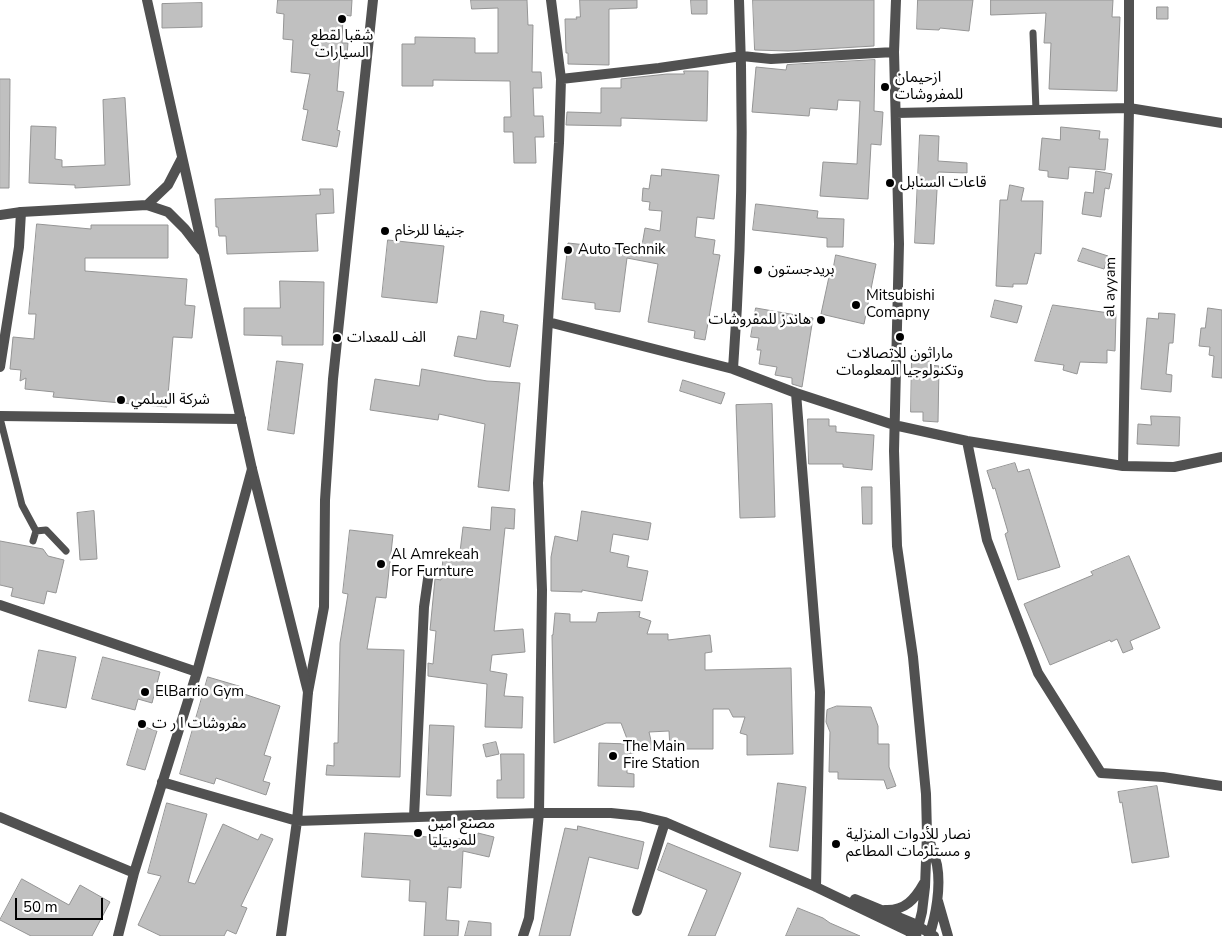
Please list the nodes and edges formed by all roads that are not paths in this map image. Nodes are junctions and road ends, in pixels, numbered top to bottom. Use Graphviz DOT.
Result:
graph roads {
  1 [pos="147,0"];
  2 [pos="373,0"];
  3 [pos="551,0"];
  4 [pos="739,0"];
  5 [pos="896,0"];
  6 [pos="1129,0"];
  7 [pos="1033,33"];
  8 [pos="894,52"];
  9 [pos="742,56"];
  10 [pos="561,79"];
  11 [pos="1129,108"];
  12 [pos="1036,110"];
  13 [pos="896,113"];
  14 [pos="1222,123"];
  15 [pos="182,158"];
  16 [pos="147,206"];
  17 [pos="21,212"];
  18 [pos="0,215"];
  19 [pos="204,254"];
  20 [pos="548,322"];
  21 [pos="0,367"];
  22 [pos="733,369"];
  23 [pos="796,393"];
  24 [pos="0,417"];
  25 [pos="241,419"];
  26 [pos="894,425"];
  27 [pos="967,442"];
  28 [pos="1222,458"];
  29 [pos="1123,466"];
  30 [pos="252,469"];
  31 [pos="36,530"];
  32 [pos="33,541"];
  33 [pos="66,551"];
  34 [pos="429,572"];
  35 [pos="0,605"];
  36 [pos="197,672"];
  37 [pos="308,692"];
  38 [pos="162,782"];
  39 [pos="1222,786"];
  40 [pos="539,813"];
  41 [pos="0,816"];
  42 [pos="414,817"];
  43 [pos="297,821"];
  44 [pos="665,822"];
  45 [pos="927,834"];
  46 [pos="134,873"];
  47 [pos="925,880"];
  48 [pos="816,887"];
  49 [pos="937,893"];
  50 [pos="881,910"];
  51 [pos="637,911"];
  52 [pos="892,924"];
  53 [pos="916,933"];
  54 [pos="931,935"];
  55 [pos="118,936"];
  56 [pos="281,936"];
  57 [pos="523,936"];
  58 [pos="898,936"];
  59 [pos="948,936"];
  1 -- 15 [label="street"];
  2 -- 37 [label="street"];
  3 -- 10 [label="street"];
  4 -- 9 [label="street"];
  5 -- 8 [label="street"];
  6 -- 11 [label="street, al ayyam"];
  7 -- 12 [label="lane"];
  8 -- 9 [label="street"];
  8 -- 13 [label="street"];
  9 -- 10 [label="street"];
  9 -- 22 [label="street"];
  10 -- 20 [label="street"];
  11 -- 12 [label="street"];
  11 -- 14 [label="street"];
  11 -- 29 [label="street, al ayyam"];
  12 -- 13 [label="street"];
  13 -- 26 [label="street"];
  15 -- 16 [label="street"];
  15 -- 19 [label="street"];
  16 -- 17 [label="street"];
  16 -- 19 [label="street"];
  17 -- 18 [label="street"];
  17 -- 21 [label="street"];
  19 -- 25 [label="street"];
  20 -- 22 [label="street"];
  20 -- 40 [label="street"];
  22 -- 23 [label="street"];
  23 -- 26 [label="street"];
  23 -- 48 [label="street"];
  24 -- 25 [label="street"];
  24 -- 31 [label="lane"];
  25 -- 30 [label="street"];
  26 -- 27 [label="street"];
  26 -- 45 [label="street"];
  27 -- 29 [label="street"];
  27 -- 39 [label="street"];
  28 -- 29 [label="street"];
  30 -- 36 [label="street"];
  30 -- 37 [label="street"];
  31 -- 32 [label="lane"];
  31 -- 33 [label="lane"];
  34 -- 42 [label="street"];
  35 -- 36 [label="street"];
  36 -- 38 [label="street"];
  37 -- 43 [label="street"];
  38 -- 43 [label="street"];
  38 -- 46 [label="street"];
  40 -- 42 [label="street"];
  40 -- 44 [label="street"];
  40 -- 57 [label="street"];
  41 -- 46 [label="street"];
  42 -- 43 [label="street"];
  43 -- 56 [label="street"];
  44 -- 48 [label="street"];
  44 -- 51 [label="street"];
  45 -- 47 [label="street"];
  45 -- 49 [label="street"];
  46 -- 55 [label="street"];
  47 -- 50 [label="street"];
  47 -- 53 [label="street"];
  48 -- 50 [label="street"];
  48 -- 52 [label="street"];
  49 -- 54 [label="street"];
  49 -- 59 [label="street"];
  50 -- 53 [label="street"];
  52 -- 53 [label="street"];
  52 -- 58 [label="street"];
  53 -- 54 [label="street"];
}
